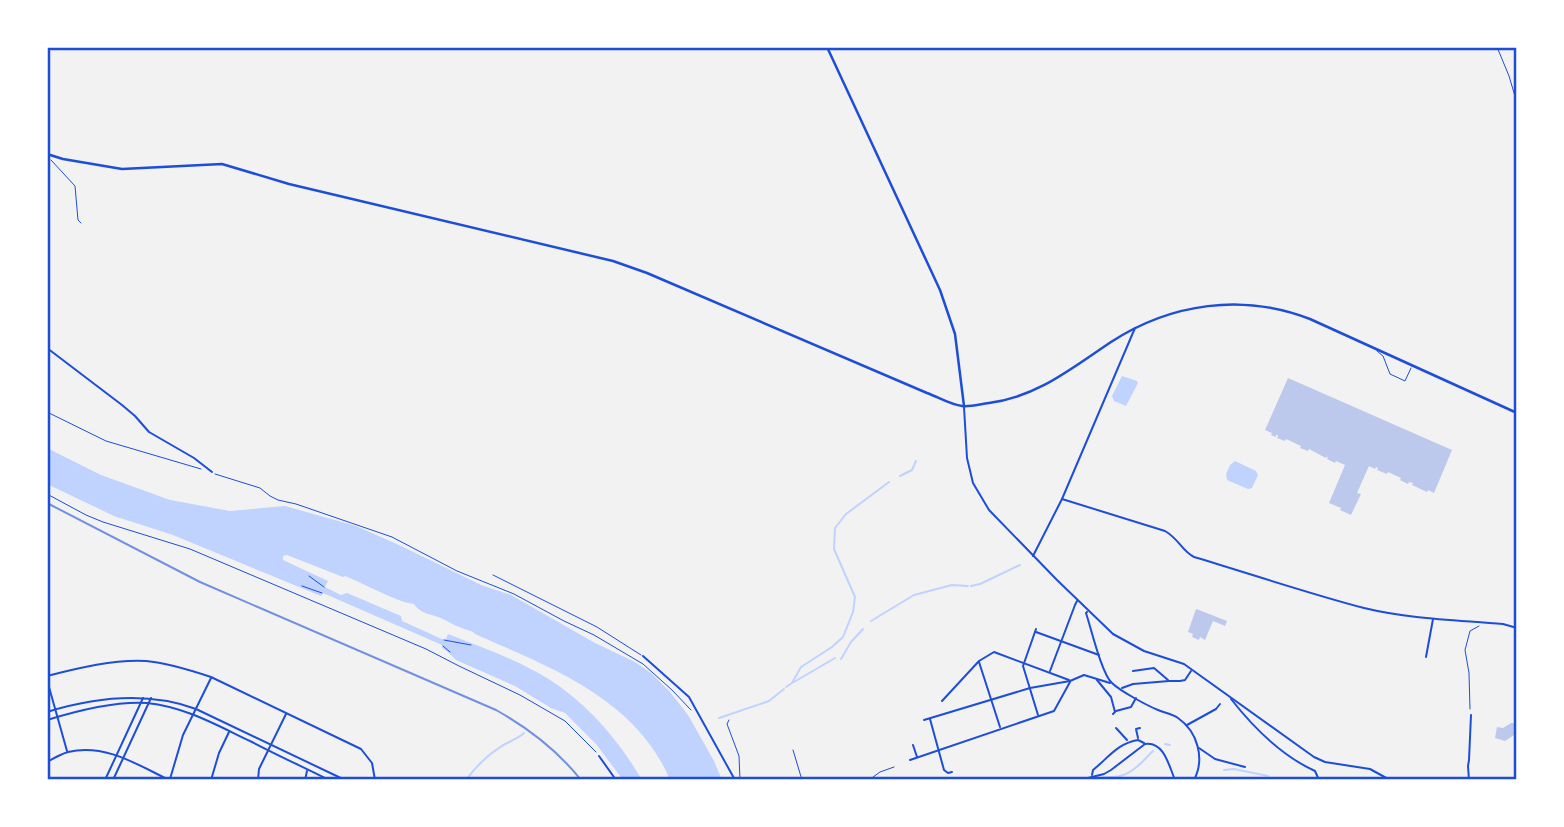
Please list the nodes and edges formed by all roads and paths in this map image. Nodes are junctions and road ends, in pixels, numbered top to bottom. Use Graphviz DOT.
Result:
graph roads {
  1 [pos="827,47"];
  2 [pos="1497,47"];
  3 [pos="1517,103"];
  4 [pos="48,154"];
  5 [pos="81,223"];
  6 [pos="1136,327"];
  7 [pos="47,348"];
  8 [pos="1374,348"];
  9 [pos="1412,366"];
  10 [pos="964,406"];
  11 [pos="47,412"];
  12 [pos="1517,412"];
  13 [pos="202,469"];
  14 [pos="212,472"];
  15 [pos="47,494"];
  16 [pos="1062,499"];
  17 [pos="1033,556"];
  18 [pos="493,575"];
  19 [pos="309,576"];
  20 [pos="302,586"];
  21 [pos="324,587"];
  22 [pos="322,593"];
  23 [pos="1078,601"];
  24 [pos="1088,611"];
  25 [pos="1433,618"];
  26 [pos="1483,622"];
  27 [pos="1517,628"];
  28 [pos="444,640"];
  29 [pos="1061,641"];
  30 [pos="471,645"];
  31 [pos="443,646"];
  32 [pos="450,652"];
  33 [pos="1099,655"];
  34 [pos="643,656"];
  35 [pos="1426,657"];
  36 [pos="979,661"];
  37 [pos="1023,663"];
  38 [pos="1192,669"];
  39 [pos="1132,671"];
  40 [pos="1050,672"];
  41 [pos="211,677"];
  42 [pos="47,678"];
  43 [pos="1097,678"];
  44 [pos="1070,681"];
  45 [pos="1169,681"];
  46 [pos="1111,683"];
  47 [pos="1030,688"];
  48 [pos="1121,689"];
  49 [pos="143,697"];
  50 [pos="1232,697"];
  51 [pos="151,698"];
  52 [pos="1136,698"];
  53 [pos="991,700"];
  54 [pos="942,701"];
  55 [pos="142,703"];
  56 [pos="149,704"];
  57 [pos="1220,704"];
  58 [pos="196,709"];
  59 [pos="55,710"];
  60 [pos="47,712"];
  61 [pos="286,713"];
  62 [pos="694,713"];
  63 [pos="194,714"];
  64 [pos="1470,714"];
  65 [pos="58,716"];
  66 [pos="1038,716"];
  67 [pos="930,718"];
  68 [pos="47,720"];
  69 [pos="729,720"];
  70 [pos="924,720"];
  71 [pos="1187,726"];
  72 [pos="1116,728"];
  73 [pos="1140,728"];
  74 [pos="1001,729"];
  75 [pos="229,731"];
  76 [pos="1138,740"];
  77 [pos="1128,741"];
  78 [pos="271,744"];
  79 [pos="1145,744"];
  80 [pos="913,745"];
  81 [pos="1199,747"];
  82 [pos="793,750"];
  83 [pos="939,750"];
  84 [pos="268,751"];
  85 [pos="67,752"];
  86 [pos="117,755"];
  87 [pos="599,756"];
  88 [pos="917,757"];
  89 [pos="123,758"];
  90 [pos="910,760"];
  91 [pos="47,762"];
  92 [pos="894,767"];
  93 [pos="1245,767"];
  94 [pos="307,769"];
  95 [pos="952,772"];
  96 [pos="1092,777"];
  97 [pos="1265,778"];
  98 [pos="105,780"];
  99 [pos="113,780"];
  100 [pos="170,780"];
  101 [pos="211,780"];
  102 [pos="258,780"];
  103 [pos="305,780"];
  104 [pos="329,780"];
  105 [pos="345,780"];
  106 [pos="375,780"];
  107 [pos="616,780"];
  108 [pos="735,780"];
  109 [pos="740,780"];
  110 [pos="802,780"];
  111 [pos="869,780"];
  112 [pos="1080,780"];
  113 [pos="1175,780"];
  114 [pos="1195,780"];
  115 [pos="1271,780"];
  116 [pos="1319,780"];
  117 [pos="1390,780"];
  118 [pos="1469,780"];
  1 -- 10 [label="street"];
  2 -- 3 [label="path"];
  4 -- 5 [label="path"];
  4 -- 10 [label="street"];
  6 -- 8 [label="street"];
  6 -- 10 [label="street"];
  6 -- 16 [label="street"];
  7 -- 14 [label="street"];
  8 -- 9 [label="street"];
  8 -- 9 [label="lane"];
  9 -- 12 [label="street"];
  10 -- 17 [label="street"];
  11 -- 13 [label="path"];
  14 -- 62 [label="path"];
  15 -- 87 [label="path"];
  16 -- 17 [label="street"];
  16 -- 25 [label="street"];
  17 -- 23 [label="street"];
  18 -- 34 [label="lane"];
  19 -- 21 [label="path"];
  20 -- 22 [label="path"];
  23 -- 24 [label="street"];
  23 -- 29 [label="street"];
  24 -- 33 [label="street"];
  24 -- 38 [label="street"];
  25 -- 26 [label="street"];
  25 -- 35 [label="street"];
  26 -- 27 [label="street"];
  26 -- 64 [label="path"];
  28 -- 30 [label="path"];
  29 -- 33 [label="street"];
  29 -- 37 [label="street"];
  29 -- 40 [label="street"];
  31 -- 32 [label="path"];
  33 -- 46 [label="street"];
  34 -- 108 [label="street"];
  36 -- 37 [label="street"];
  36 -- 53 [label="street"];
  36 -- 54 [label="street"];
  37 -- 40 [label="street"];
  37 -- 47 [label="street"];
  38 -- 45 [label="street"];
  38 -- 50 [label="street"];
  39 -- 45 [label="street"];
  40 -- 44 [label="street"];
  41 -- 42 [label="street"];
  41 -- 58 [label="street"];
  41 -- 61 [label="street"];
  42 -- 59 [label="street"];
  43 -- 44 [label="street"];
  43 -- 46 [label="street"];
  43 -- 52 [label="street"];
  44 -- 47 [label="street"];
  44 -- 66 [label="street"];
  45 -- 48 [label="street"];
  46 -- 48 [label="street"];
  47 -- 53 [label="street"];
  47 -- 66 [label="street"];
  48 -- 52 [label="street"];
  49 -- 51 [label="street"];
  49 -- 55 [label="street"];
  49 -- 59 [label="street"];
  50 -- 116 [label="street"];
  50 -- 117 [label="street"];
  51 -- 56 [label="street"];
  51 -- 58 [label="street"];
  52 -- 71 [label="street"];
  53 -- 67 [label="street"];
  53 -- 74 [label="street"];
  55 -- 56 [label="street"];
  55 -- 65 [label="street"];
  55 -- 86 [label="street"];
  56 -- 63 [label="street"];
  56 -- 89 [label="street"];
  57 -- 71 [label="street"];
  58 -- 63 [label="street"];
  58 -- 78 [label="street"];
  59 -- 60 [label="street"];
  59 -- 65 [label="street"];
  61 -- 78 [label="street"];
  61 -- 106 [label="street"];
  63 -- 75 [label="street"];
  63 -- 100 [label="street"];
  64 -- 118 [label="street"];
  65 -- 68 [label="street"];
  65 -- 85 [label="street"];
  66 -- 74 [label="street"];
  67 -- 70 [label="street"];
  67 -- 83 [label="street"];
  69 -- 109 [label="lane"];
  71 -- 81 [label="street"];
  72 -- 77 [label="street"];
  73 -- 76 [label="street"];
  74 -- 83 [label="street"];
  75 -- 84 [label="street"];
  75 -- 101 [label="street"];
  76 -- 77 [label="street"];
  76 -- 79 [label="street"];
  77 -- 96 [label="street"];
  78 -- 84 [label="street"];
  78 -- 105 [label="street"];
  79 -- 96 [label="street"];
  79 -- 113 [label="street"];
  80 -- 88 [label="street"];
  81 -- 93 [label="street"];
  81 -- 114 [label="street"];
  82 -- 110 [label="path"];
  83 -- 88 [label="street"];
  83 -- 95 [label="street"];
  84 -- 94 [label="street"];
  84 -- 102 [label="street"];
  85 -- 86 [label="street"];
  85 -- 91 [label="street"];
  86 -- 89 [label="street"];
  86 -- 98 [label="street"];
  87 -- 107 [label="street"];
  88 -- 90 [label="street"];
  89 -- 99 [label="street"];
  89 -- 100 [label="street"];
  92 -- 111 [label="path"];
  94 -- 103 [label="street"];
  94 -- 104 [label="street"];
  96 -- 112 [label="street"];
  97 -- 115 [label="street"];
}
